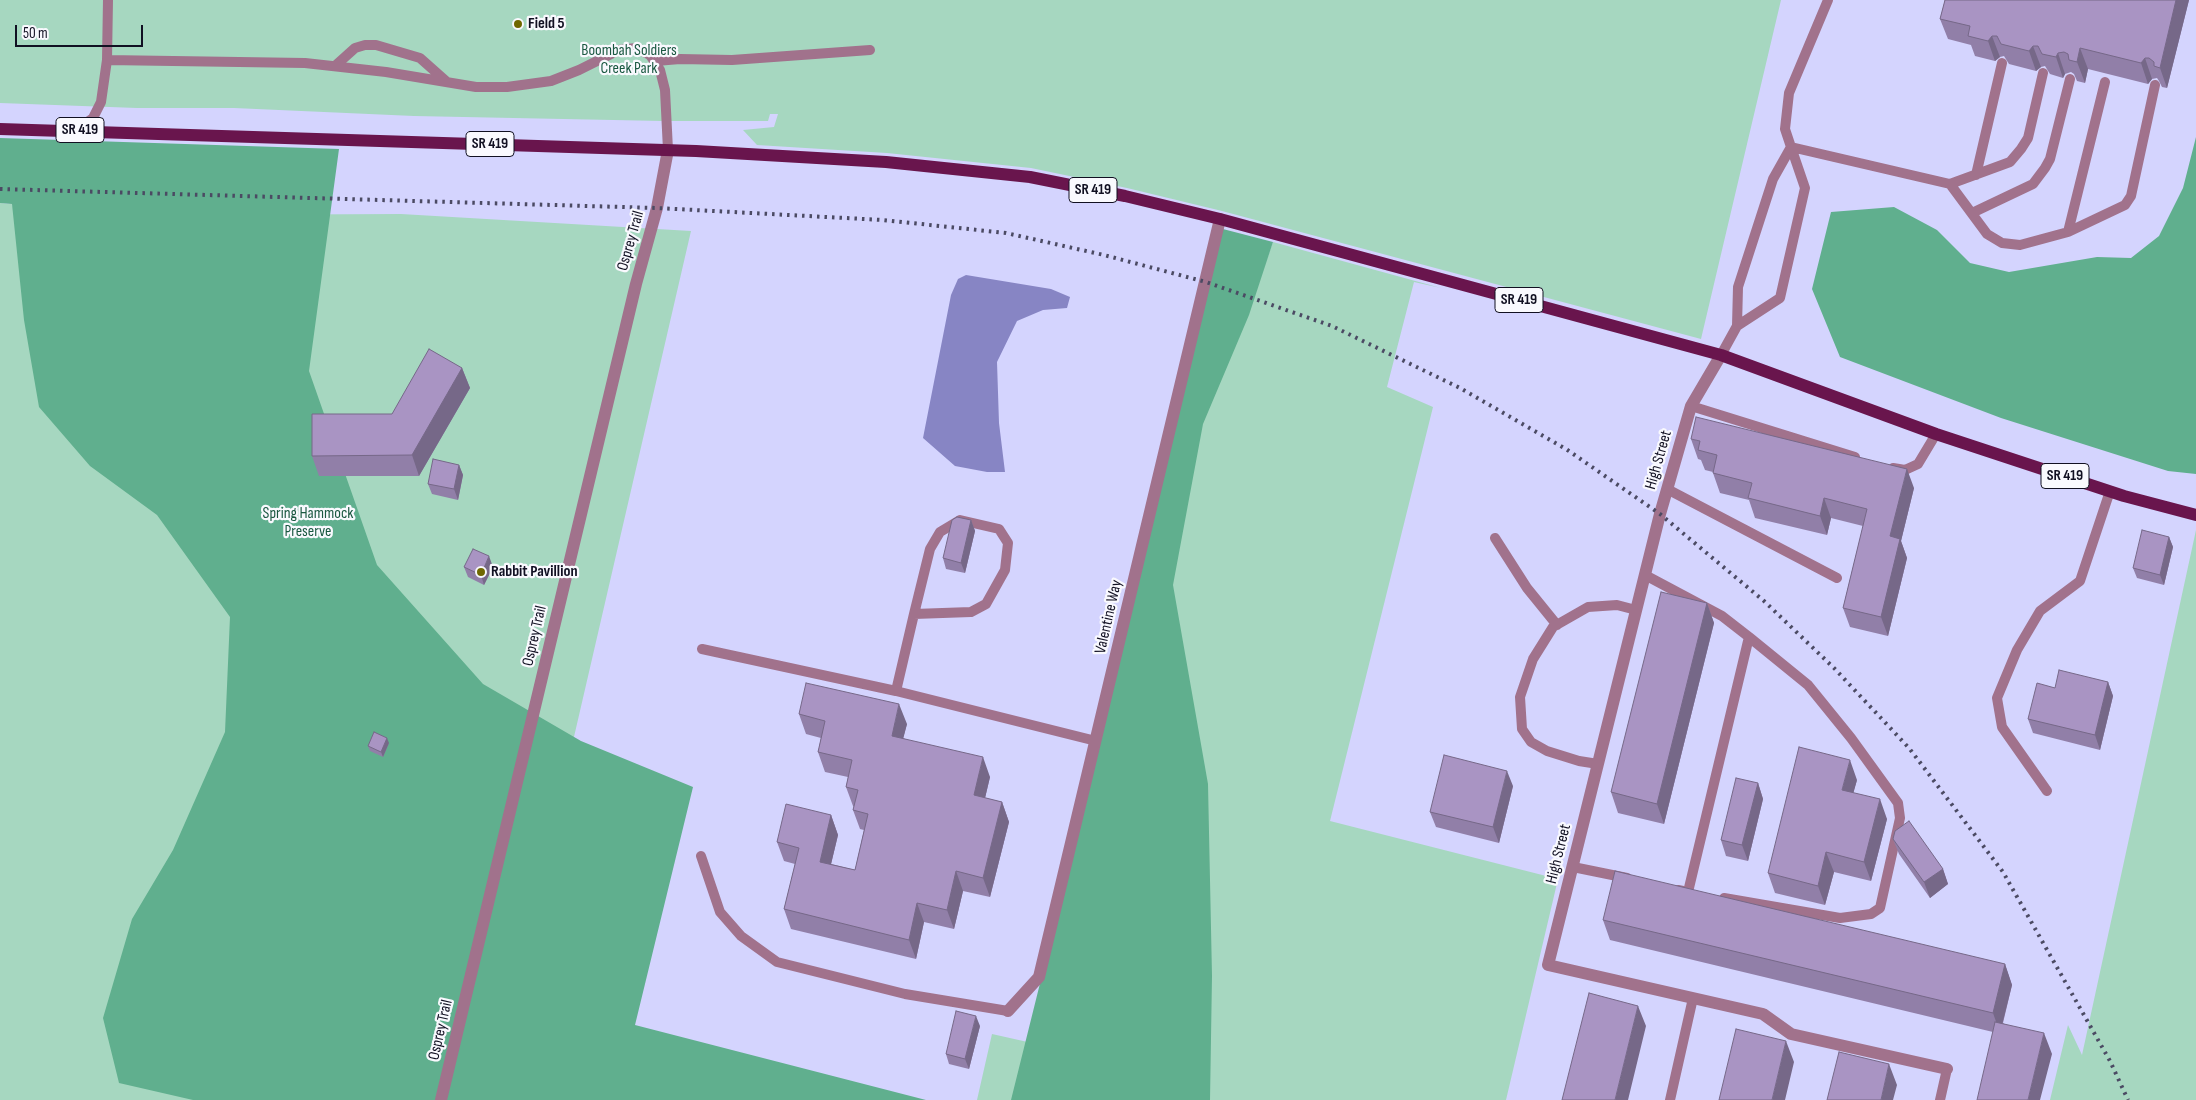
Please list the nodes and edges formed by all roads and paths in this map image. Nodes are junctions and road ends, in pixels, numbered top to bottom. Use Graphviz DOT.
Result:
graph roads {
  1 [pos="108,0"];
  2 [pos="1828,0"];
  3 [pos="870,50"];
  4 [pos="107,61"];
  5 [pos="656,62"];
  6 [pos="2002,63"];
  7 [pos="335,66"];
  8 [pos="2043,73"];
  9 [pos="2070,79"];
  10 [pos="448,82"];
  11 [pos="2105,82"];
  12 [pos="2155,85"];
  13 [pos="0,129"];
  14 [pos="76,130"];
  15 [pos="1791,147"];
  16 [pos="668,150"];
  17 [pos="1976,175"];
  18 [pos="1950,184"];
  19 [pos="1972,213"];
  20 [pos="1220,219"];
  21 [pos="2068,232"];
  22 [pos="1737,326"];
  23 [pos="1721,355"];
  24 [pos="1691,406"];
  25 [pos="1936,434"];
  26 [pos="1866,460"];
  27 [pos="1884,465"];
  28 [pos="1667,489"];
  29 [pos="2110,491"];
  30 [pos="2196,515"];
  31 [pos="1495,538"];
  32 [pos="1645,575"];
  33 [pos="1837,578"];
  34 [pos="1636,610"];
  35 [pos="914,614"];
  36 [pos="1557,625"];
  37 [pos="1750,637"];
  38 [pos="702,649"];
  39 [pos="896,691"];
  40 [pos="1096,741"];
  41 [pos="1598,764"];
  42 [pos="2047,791"];
  43 [pos="701,856"];
  44 [pos="1573,866"];
  45 [pos="1640,881"];
  46 [pos="1669,888"];
  47 [pos="1716,897"];
  48 [pos="1693,998"];
  49 [pos="1008,1011"];
  50 [pos="1947,1069"];
  51 [pos="441,1100"];
  52 [pos="1670,1100"];
  53 [pos="1940,1100"];
  1 -- 4 [label="lane"];
  2 -- 15 [label="lane"];
  3 -- 5 [label="lane"];
  4 -- 7 [label="lane"];
  4 -- 14 [label="lane"];
  5 -- 10 [label="lane"];
  5 -- 16 [label="lane"];
  6 -- 17 [label="lane"];
  7 -- 10 [label="lane"];
  7 -- 10 [label="lane"];
  8 -- 17 [label="lane"];
  9 -- 19 [label="lane"];
  11 -- 21 [label="lane"];
  12 -- 21 [label="lane"];
  13 -- 14 [label="main road, SR 419"];
  14 -- 16 [label="main road, SR 419"];
  15 -- 18 [label="lane"];
  15 -- 22 [label="lane"];
  15 -- 22 [label="lane"];
  16 -- 20 [label="main road, SR 419"];
  16 -- 51 [label="street, Osprey Trail"];
  17 -- 18 [label="lane"];
  18 -- 19 [label="lane"];
  19 -- 21 [label="lane"];
  20 -- 23 [label="main road, SR 419"];
  20 -- 40 [label="street, Valentine Way"];
  22 -- 23 [label="lane"];
  23 -- 24 [label="street, High Street"];
  23 -- 25 [label="main road, SR 419"];
  24 -- 26 [label="lane"];
  24 -- 28 [label="street, High Street"];
  25 -- 27 [label="lane"];
  25 -- 29 [label="main road, SR 419"];
  28 -- 32 [label="street, High Street"];
  28 -- 33 [label="lane"];
  29 -- 30 [label="main road, SR 419"];
  29 -- 42 [label="lane"];
  31 -- 36 [label="lane"];
  32 -- 34 [label="street, High Street"];
  32 -- 37 [label="lane"];
  34 -- 36 [label="lane"];
  34 -- 41 [label="street, High Street"];
  35 -- 35 [label="lane"];
  35 -- 39 [label="lane"];
  36 -- 41 [label="lane"];
  37 -- 46 [label="lane"];
  37 -- 47 [label="lane"];
  38 -- 39 [label="lane"];
  39 -- 40 [label="lane"];
  40 -- 49 [label="street, Valentine Way"];
  41 -- 44 [label="street, High Street"];
  43 -- 49 [label="lane"];
  44 -- 45 [label="lane"];
  44 -- 48 [label="street, High Street"];
  48 -- 50 [label="street, High Street"];
  48 -- 52 [label="lane"];
  50 -- 53 [label="lane"];
}
